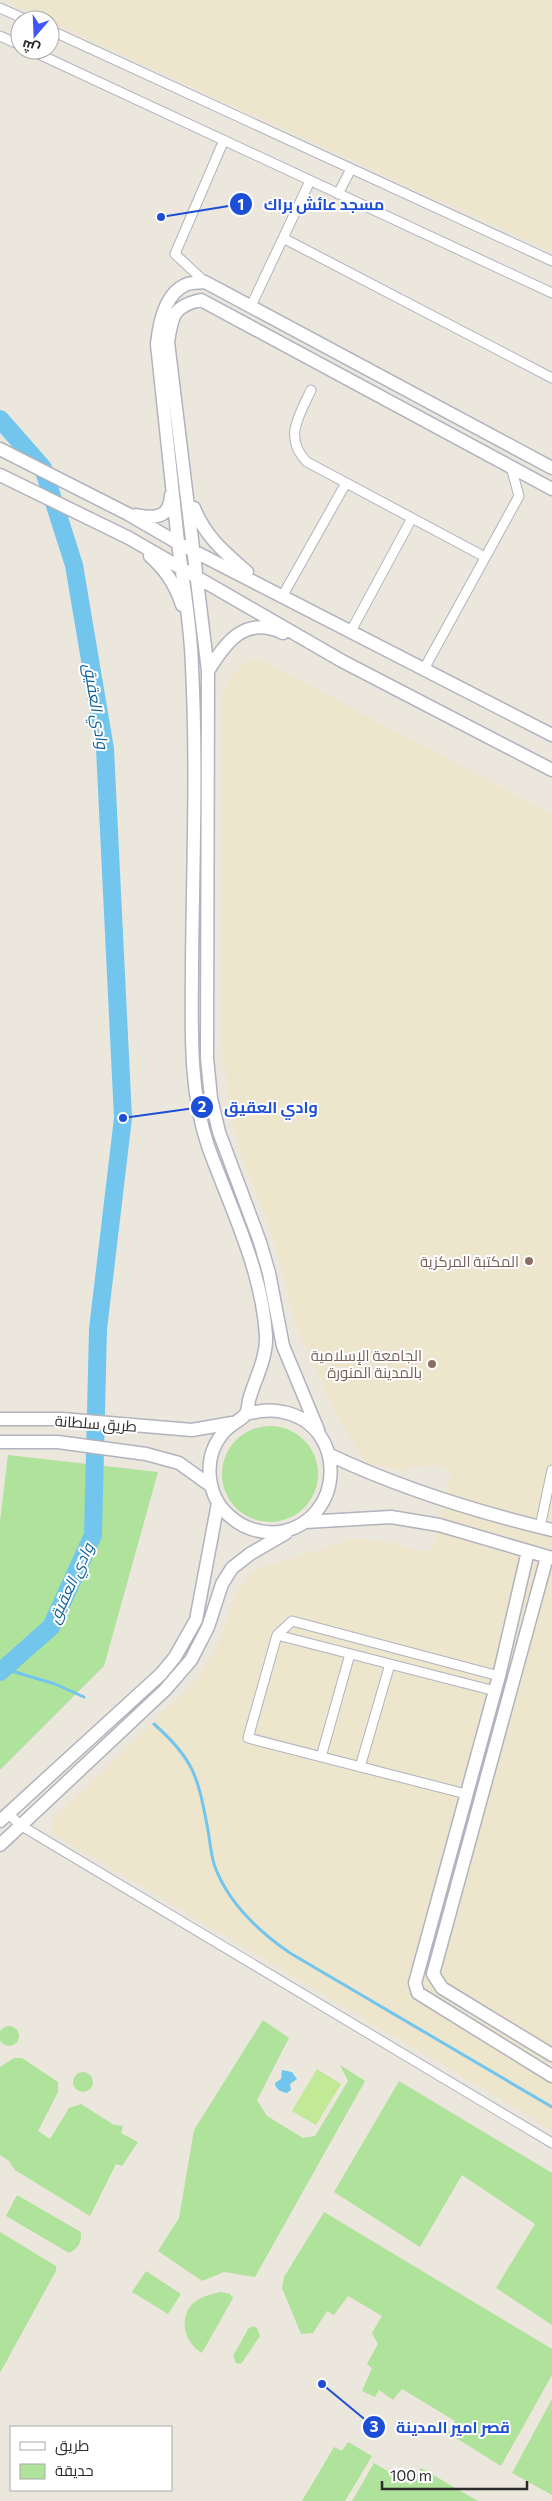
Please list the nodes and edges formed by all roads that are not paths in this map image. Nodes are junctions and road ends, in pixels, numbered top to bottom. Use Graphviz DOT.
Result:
graph roads {
  1 [pos="60,35"];
  2 [pos="52,60"];
  3 [pos="224,140"];
  4 [pos="351,169"];
  5 [pos="310,181"];
  6 [pos="338,194"];
  7 [pos="283,238"];
  8 [pos="552,261"];
  9 [pos="205,282"];
  10 [pos="552,293"];
  11 [pos="251,306"];
  12 [pos="552,378"];
  13 [pos="311,390"];
  14 [pos="0,449"];
  15 [pos="511,467"];
  16 [pos="552,468"];
  17 [pos="0,476"];
  18 [pos="178,482"];
  19 [pos="346,483"];
  20 [pos="552,489"];
  21 [pos="128,514"];
  22 [pos="412,518"];
  23 [pos="129,538"];
  24 [pos="178,543"];
  25 [pos="195,552"];
  26 [pos="485,557"];
  27 [pos="181,568"];
  28 [pos="198,578"];
  29 [pos="260,583"];
  30 [pos="283,595"];
  31 [pos="351,631"];
  32 [pos="191,638"];
  33 [pos="342,662"];
  34 [pos="424,668"];
  35 [pos="208,671"];
  36 [pos="552,735"];
  37 [pos="552,770"];
  38 [pos="246,1414"];
  39 [pos="5,1419"];
  40 [pos="232,1423"];
  41 [pos="322,1439"];
  42 [pos="3,1442"];
  43 [pos="330,1455"];
  44 [pos="552,1470"];
  45 [pos="211,1486"];
  46 [pos="218,1503"];
  47 [pos="301,1524"];
  48 [pos="546,1528"];
  49 [pos="528,1551"];
  50 [pos="549,1557"];
  51 [pos="278,1635"];
  52 [pos="350,1654"];
  53 [pos="390,1664"];
  54 [pos="499,1676"];
  55 [pos="495,1691"];
  56 [pos="321,1757"];
  57 [pos="360,1767"];
  58 [pos="466,1794"];
  59 [pos="4,1817"];
  60 [pos="20,1825"];
  61 [pos="0,1845"];
  62 [pos="552,2056"];
  63 [pos="552,2076"];
  64 [pos="552,2143"];
  1 -- 4 [label="street"];
  2 -- 3 [label="street"];
  3 -- 5 [label="street"];
  3 -- 9 [label="street"];
  4 -- 6 [label="street"];
  4 -- 8 [label="street"];
  5 -- 6 [label="street"];
  5 -- 7 [label="street"];
  6 -- 10 [label="street"];
  7 -- 11 [label="street"];
  7 -- 12 [label="street"];
  9 -- 11 [label="main road"];
  9 -- 18 [label="main road"];
  11 -- 16 [label="main road"];
  13 -- 19 [label="street"];
  14 -- 21 [label="main road"];
  15 -- 18 [label="main road"];
  15 -- 20 [label="main road"];
  15 -- 26 [label="street"];
  17 -- 23 [label="main road"];
  18 -- 21 [label="main road"];
  18 -- 24 [label="main road"];
  18 -- 25 [label="main road"];
  18 -- 29 [label="main road"];
  19 -- 22 [label="street"];
  19 -- 30 [label="street"];
  21 -- 24 [label="main road"];
  22 -- 26 [label="street"];
  22 -- 31 [label="street"];
  23 -- 27 [label="main road"];
  23 -- 32 [label="main road"];
  24 -- 25 [label="main road"];
  24 -- 27 [label="main road"];
  25 -- 28 [label="main road"];
  25 -- 29 [label="main road"];
  26 -- 34 [label="street"];
  27 -- 28 [label="main road"];
  27 -- 32 [label="main road"];
  28 -- 33 [label="main road"];
  28 -- 35 [label="main road"];
  29 -- 30 [label="main road"];
  30 -- 31 [label="main road"];
  31 -- 34 [label="main road"];
  32 -- 38 [label="main road"];
  33 -- 35 [label="main road"];
  33 -- 37 [label="main road"];
  34 -- 36 [label="main road"];
  35 -- 41 [label="main road"];
  38 -- 40 [label="main road"];
  38 -- 41 [label="main road"];
  39 -- 40 [label="main road, طريق سلطانة"];
  40 -- 45 [label="main road"];
  41 -- 43 [label="main road"];
  42 -- 45 [label="main road, طريق سلطانة"];
  43 -- 47 [label="main road"];
  43 -- 48 [label="main road"];
  44 -- 48 [label="street"];
  45 -- 46 [label="main road"];
  46 -- 47 [label="main road"];
  46 -- 59 [label="main road"];
  47 -- 49 [label="main road"];
  47 -- 60 [label="main road"];
  49 -- 50 [label="main road"];
  49 -- 54 [label="main road"];
  50 -- 62 [label="main road"];
  51 -- 52 [label="street"];
  51 -- 54 [label="street"];
  51 -- 56 [label="street"];
  52 -- 53 [label="street"];
  52 -- 56 [label="street"];
  53 -- 55 [label="street"];
  53 -- 57 [label="street"];
  54 -- 55 [label="main road"];
  55 -- 58 [label="main road"];
  56 -- 57 [label="street"];
  57 -- 58 [label="street"];
  58 -- 63 [label="main road"];
  59 -- 60 [label="street"];
  60 -- 61 [label="main road"];
  60 -- 64 [label="street"];
}
